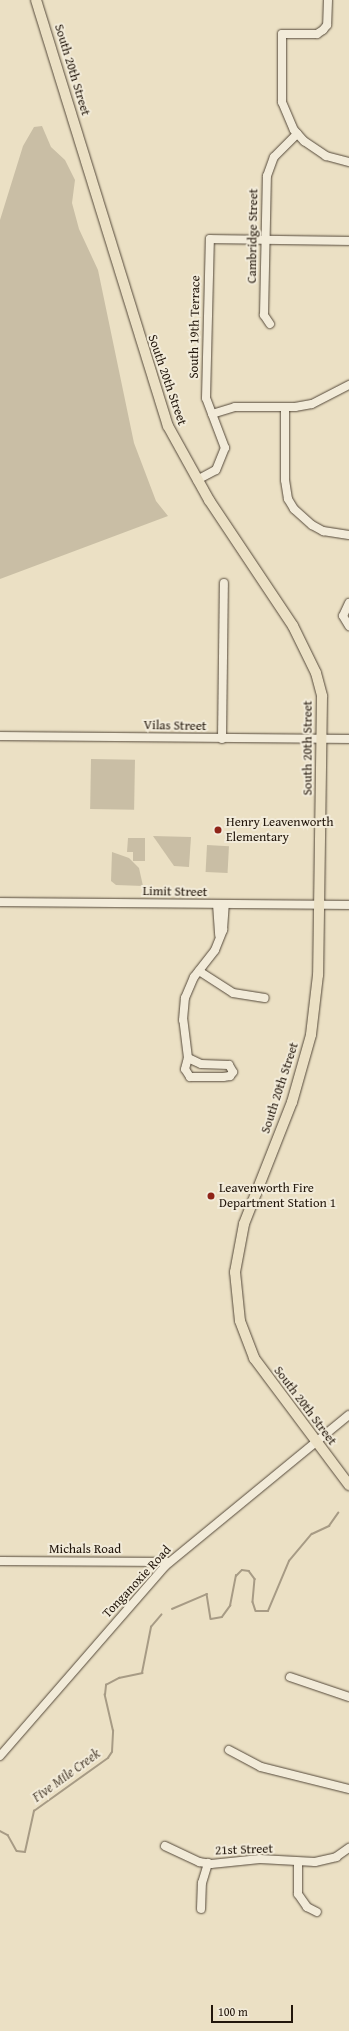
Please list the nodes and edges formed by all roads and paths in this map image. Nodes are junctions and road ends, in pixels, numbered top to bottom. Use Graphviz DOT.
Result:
graph roads {
  1 [pos="36,0"];
  2 [pos="328,0"];
  3 [pos="297,134"];
  4 [pos="349,162"];
  5 [pos="265,239"];
  6 [pos="349,241"];
  7 [pos="270,324"];
  8 [pos="349,385"];
  9 [pos="285,407"];
  10 [pos="212,414"];
  11 [pos="197,480"];
  12 [pos="349,535"];
  13 [pos="224,583"];
  14 [pos="349,603"];
  15 [pos="349,626"];
  16 [pos="0,736"];
  17 [pos="222,739"];
  18 [pos="349,739"];
  19 [pos="323,740"];
  20 [pos="0,902"];
  21 [pos="221,904"];
  22 [pos="319,905"];
  23 [pos="349,905"];
  24 [pos="199,971"];
  25 [pos="265,998"];
  26 [pos="188,1058"];
  27 [pos="349,1415"];
  28 [pos="314,1442"];
  29 [pos="349,1485"];
  30 [pos="0,1561"];
  31 [pos="169,1562"];
  32 [pos="290,1677"];
  33 [pos="349,1697"];
  34 [pos="229,1750"];
  35 [pos="0,1756"];
  36 [pos="349,1789"];
  37 [pos="165,1846"];
  38 [pos="349,1849"];
  39 [pos="298,1863"];
  40 [pos="208,1864"];
  41 [pos="201,1910"];
  42 [pos="317,1912"];
  1 -- 11 [label="main road, South 20th Street"];
  2 -- 3 [label="street"];
  3 -- 4 [label="street"];
  3 -- 5 [label="street, Cambridge Street"];
  5 -- 6 [label="street"];
  5 -- 7 [label="street, Cambridge Street"];
  5 -- 10 [label="street, South 19th Terrace"];
  8 -- 9 [label="street"];
  9 -- 10 [label="street"];
  9 -- 12 [label="street"];
  10 -- 11 [label="street, South 19th Terrace"];
  11 -- 19 [label="main road, South 20th Street"];
  13 -- 17 [label="street"];
  14 -- 15 [label="street"];
  16 -- 17 [label="street, Vilas Street"];
  17 -- 19 [label="street, Vilas Street"];
  18 -- 19 [label="street, Vilas Street"];
  19 -- 22 [label="main road, South 20th Street"];
  20 -- 21 [label="street, Limit Street"];
  21 -- 22 [label="street, Limit Street"];
  21 -- 24 [label="street"];
  22 -- 23 [label="street, Limit Street"];
  22 -- 28 [label="main road, South 20th Street"];
  24 -- 25 [label="street"];
  24 -- 26 [label="street"];
  26 -- 26 [label="street"];
  27 -- 28 [label="street, Tonganoxie Road"];
  28 -- 29 [label="main road, South 20th Street"];
  28 -- 31 [label="street, Tonganoxie Road"];
  30 -- 31 [label="street, Michals Road"];
  31 -- 35 [label="street, Tonganoxie Road"];
  32 -- 33 [label="street"];
  34 -- 36 [label="street"];
  37 -- 40 [label="street, 21st Street"];
  38 -- 39 [label="street, 21st Street"];
  39 -- 40 [label="street, 21st Street"];
  39 -- 42 [label="street"];
  40 -- 41 [label="street"];
}
